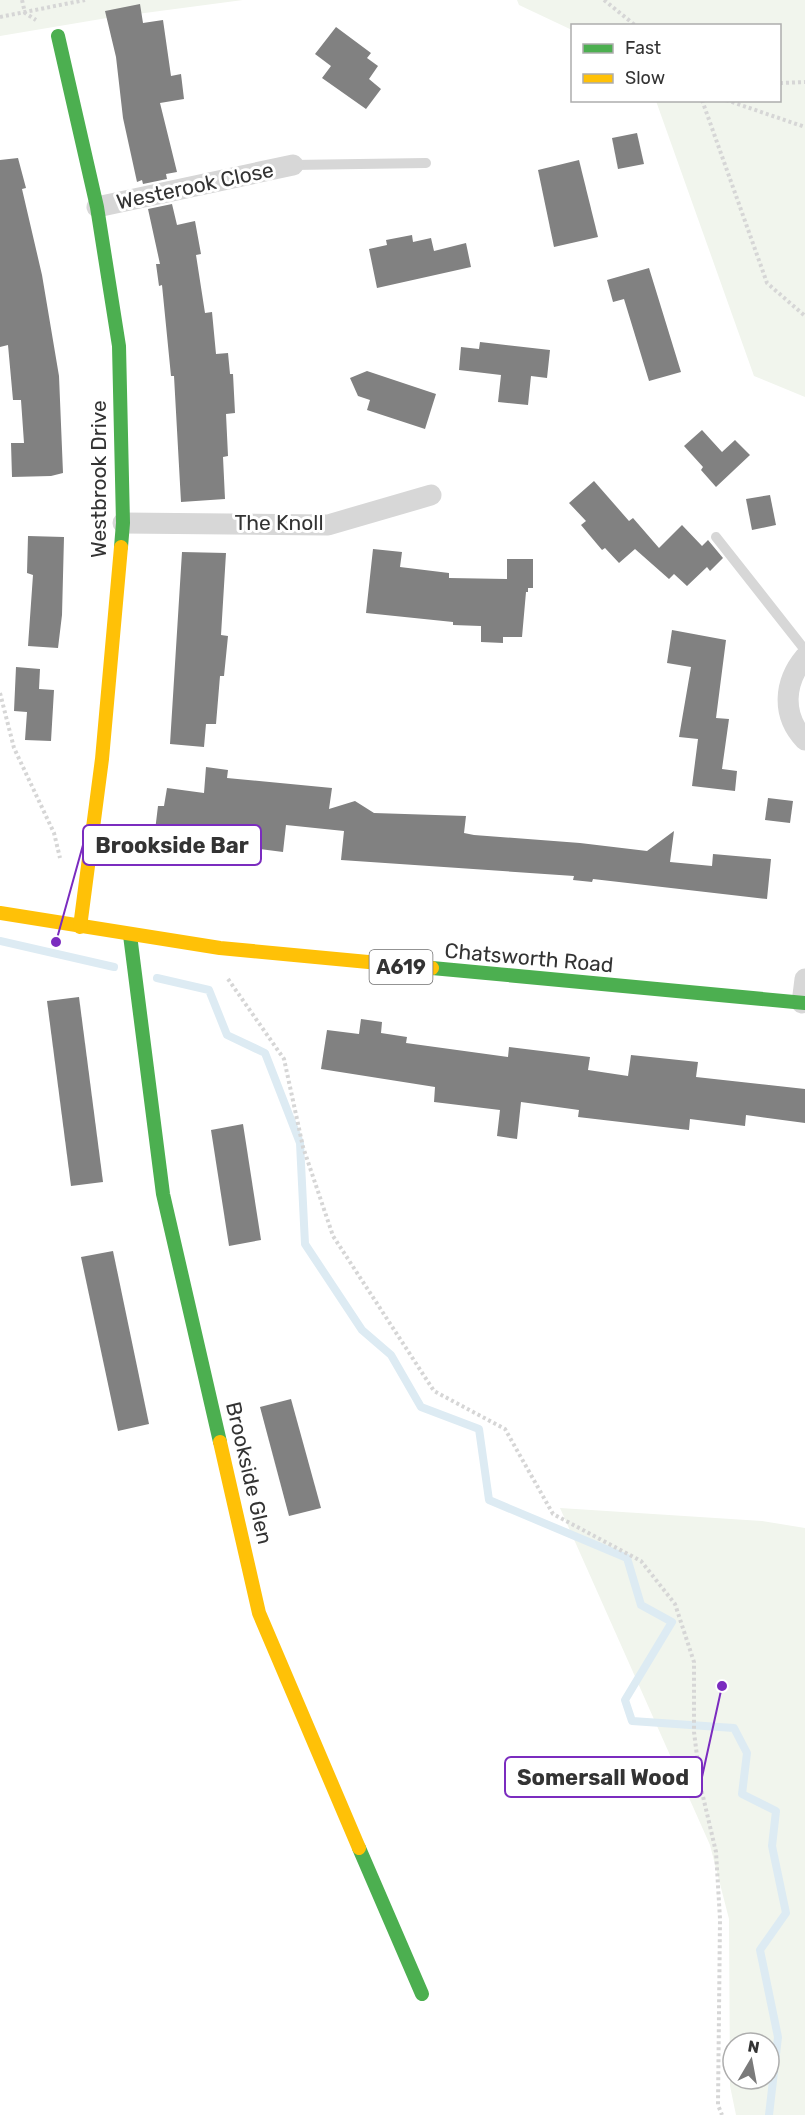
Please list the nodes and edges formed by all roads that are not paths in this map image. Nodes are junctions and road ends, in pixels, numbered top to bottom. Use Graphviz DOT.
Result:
graph roads {
  1 [pos="58,36"];
  2 [pos="426,163"];
  3 [pos="293,165"];
  4 [pos="97,207"];
  5 [pos="431,495"];
  6 [pos="123,523"];
  7 [pos="716,537"];
  8 [pos="805,650"];
  9 [pos="805,657"];
  10 [pos="805,740"];
  11 [pos="0,913"];
  12 [pos="80,927"];
  13 [pos="130,935"];
  14 [pos="805,980"];
  15 [pos="803,1003"];
  16 [pos="422,1994"];
  1 -- 4 [label="main road, Westbrook Drive"];
  2 -- 3 [label="lane"];
  3 -- 4 [label="street, Westerook Close"];
  4 -- 6 [label="main road, Westbrook Drive"];
  5 -- 6 [label="street, The Knoll"];
  6 -- 12 [label="main road, Westbrook Drive"];
  7 -- 8 [label="lane"];
  9 -- 10 [label="street"];
  11 -- 12 [label="main road, Chatsworth Road / A619"];
  12 -- 13 [label="main road, Chatsworth Road / A619"];
  13 -- 15 [label="main road, Chatsworth Road / A619"];
  13 -- 16 [label="main road, Brookside Glen"];
  14 -- 15 [label="street"];
}
